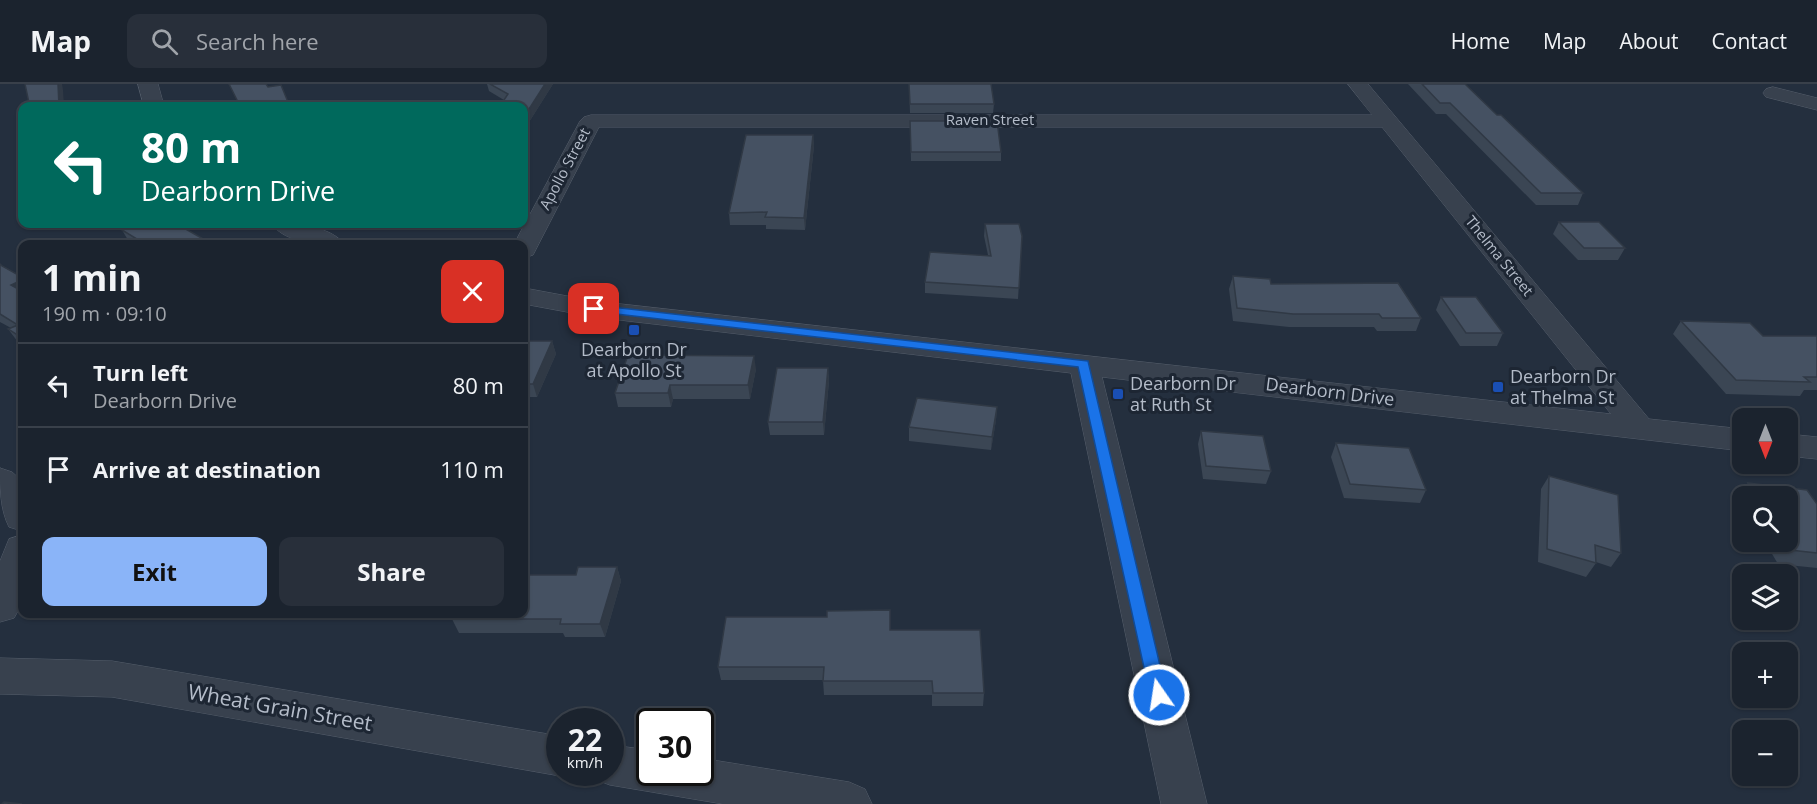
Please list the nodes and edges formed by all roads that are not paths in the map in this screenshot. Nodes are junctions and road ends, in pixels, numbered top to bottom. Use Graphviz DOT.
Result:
graph roads {
  1 [pos="147,84"];
  2 [pos="1358,84"];
  3 [pos="1773,93"];
  4 [pos="153,102"];
  5 [pos="1817,104"];
  6 [pos="591,121"];
  7 [pos="1388,121"];
  8 [pos="293,228"];
  9 [pos="322,240"];
  10 [pos="528,242"];
  11 [pos="528,297"];
  12 [pos="1084,364"];
  13 [pos="1639,428"];
  14 [pos="1732,439"];
  15 [pos="1798,446"];
  16 [pos="1817,448"];
  17 [pos="0,480"];
  18 [pos="18,500"];
  19 [pos="18,563"];
  20 [pos="0,607"];
  21 [pos="0,676"];
  22 [pos="546,754"];
  23 [pos="714,782"];
  24 [pos="849,804"];
  25 [pos="1184,804"];
  1 -- 4 [label="street"];
  2 -- 7 [label="street, Thelma Street"];
  3 -- 5 [label="street"];
  6 -- 7 [label="street, Raven Street"];
  6 -- 10 [label="street, Apollo Street"];
  7 -- 13 [label="street, Thelma Street"];
  8 -- 9 [label="street"];
  11 -- 12 [label="street, Dearborn Drive"];
  12 -- 13 [label="street, Dearborn Drive"];
  12 -- 25 [label="street"];
  13 -- 14 [label="street, Dearborn Drive"];
  15 -- 16 [label="street"];
  17 -- 18 [label="street"];
  19 -- 20 [label="street"];
  21 -- 22 [label="street, Wheat Grain Street"];
  23 -- 24 [label="street"];
}
